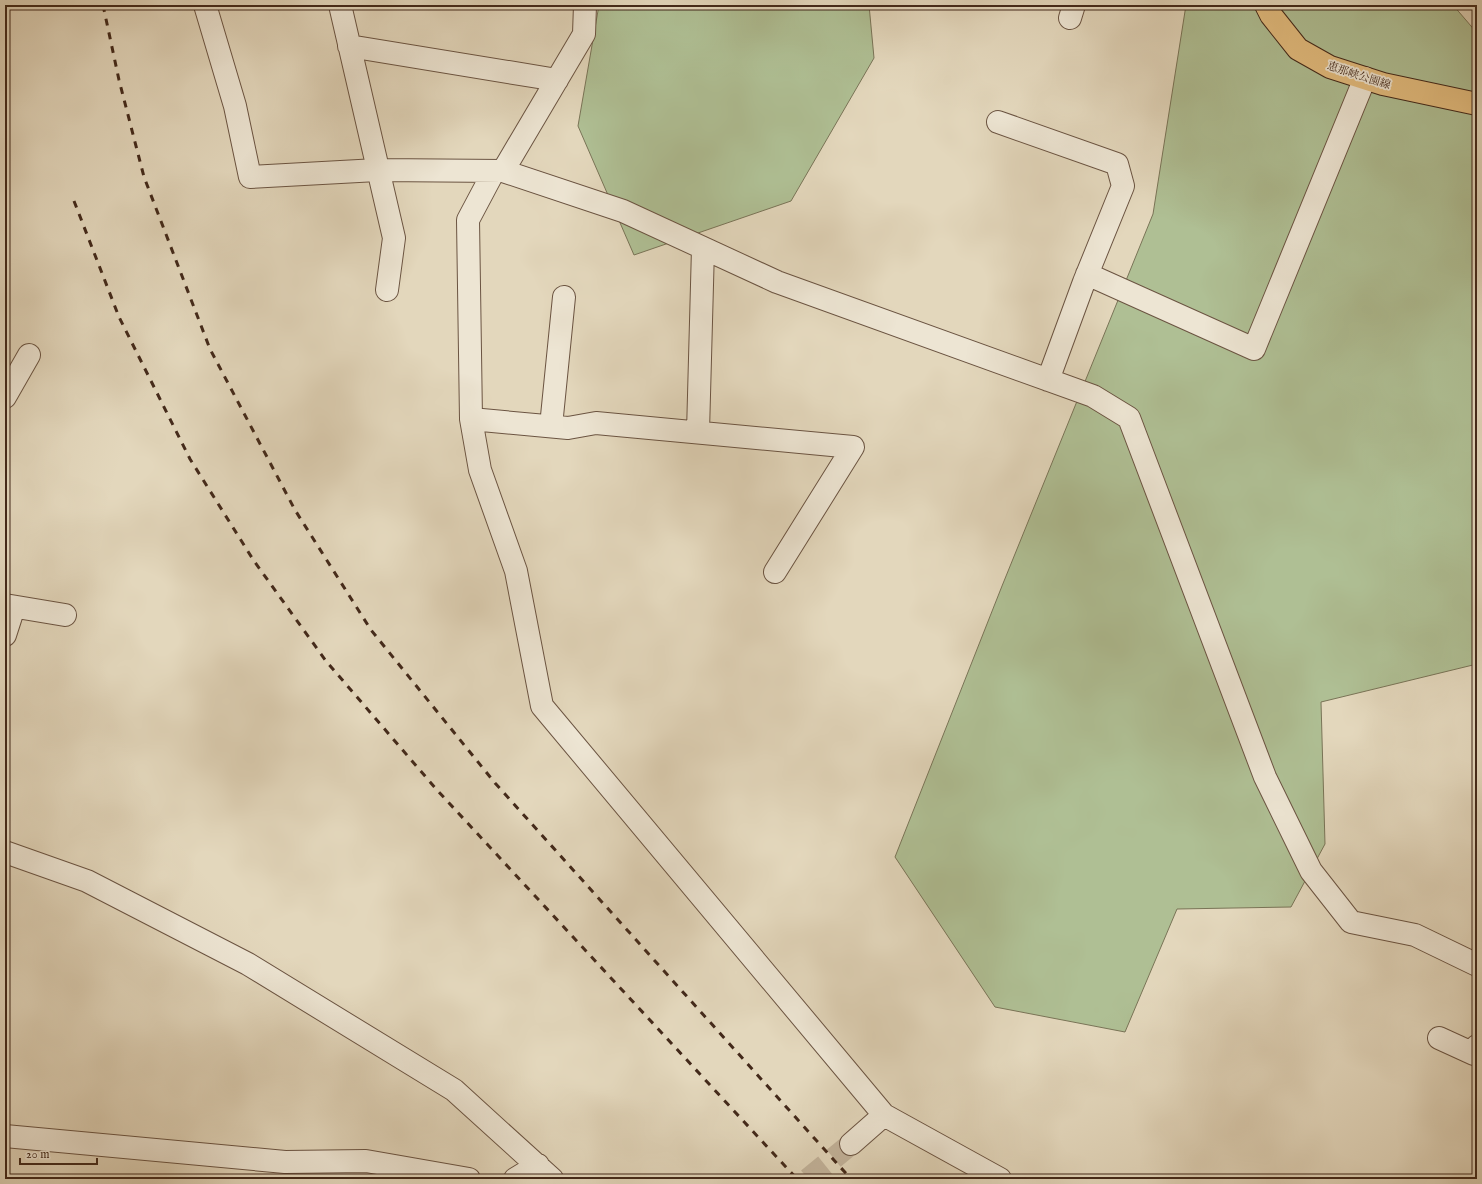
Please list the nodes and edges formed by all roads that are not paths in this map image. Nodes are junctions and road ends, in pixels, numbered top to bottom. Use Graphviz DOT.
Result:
graph roads {
  1 [pos="205,5"];
  2 [pos="340,5"];
  3 [pos="585,5"];
  4 [pos="1266,5"];
  5 [pos="349,46"];
  6 [pos="1365,78"];
  7 [pos="557,80"];
  8 [pos="1477,104"];
  9 [pos="998,122"];
  10 [pos="377,170"];
  11 [pos="498,171"];
  12 [pos="703,248"];
  13 [pos="1087,274"];
  14 [pos="387,290"];
  15 [pos="564,297"];
  16 [pos="29,355"];
  17 [pos="1048,380"];
  18 [pos="5,397"];
  19 [pos="471,419"];
  20 [pos="551,426"];
  21 [pos="698,432"];
  22 [pos="775,572"];
  23 [pos="10,606"];
  24 [pos="65,615"];
  25 [pos="5,635"];
  26 [pos="5,852"];
  27 [pos="1477,965"];
  28 [pos="1439,1038"];
  29 [pos="1477,1046"];
  30 [pos="884,1115"];
  31 [pos="5,1136"];
  32 [pos="851,1144"];
  33 [pos="545,1172"];
  34 [pos="469,1179"];
  35 [pos="515,1179"];
  36 [pos="1000,1179"];
  1 -- 10 [label="street"];
  2 -- 5 [label="street"];
  3 -- 7 [label="street"];
  4 -- 6 [label="main road, 恵那峡公園線"];
  5 -- 7 [label="street"];
  5 -- 10 [label="street"];
  6 -- 8 [label="main road, 恵那峡公園線"];
  6 -- 13 [label="street"];
  7 -- 11 [label="street"];
  9 -- 13 [label="street"];
  10 -- 11 [label="street"];
  10 -- 14 [label="street"];
  11 -- 12 [label="street"];
  11 -- 19 [label="street"];
  12 -- 17 [label="street"];
  12 -- 21 [label="street"];
  13 -- 17 [label="street"];
  15 -- 20 [label="street"];
  16 -- 18 [label="street"];
  17 -- 27 [label="street"];
  19 -- 20 [label="street"];
  19 -- 30 [label="street"];
  20 -- 21 [label="street"];
  21 -- 22 [label="street"];
  23 -- 24 [label="street"];
  23 -- 25 [label="street"];
  26 -- 33 [label="street"];
  28 -- 29 [label="street"];
  30 -- 32 [label="street"];
  30 -- 36 [label="street"];
  31 -- 34 [label="street"];
  33 -- 35 [label="street"];
}
